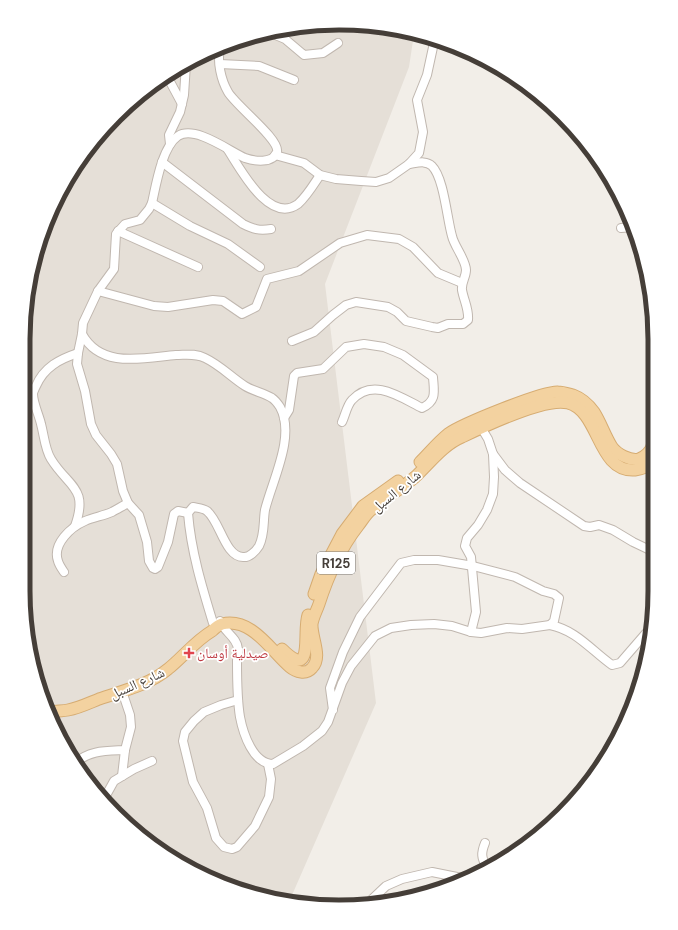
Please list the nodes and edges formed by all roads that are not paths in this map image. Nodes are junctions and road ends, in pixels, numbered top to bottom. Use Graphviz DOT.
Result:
graph roads {
  1 [pos="278,36"];
  2 [pos="338,43"];
  3 [pos="433,45"];
  4 [pos="219,55"];
  5 [pos="220,64"];
  6 [pos="186,71"];
  7 [pos="294,80"];
  8 [pos="169,81"];
  9 [pos="182,104"];
  10 [pos="170,144"];
  11 [pos="227,148"];
  12 [pos="275,156"];
  13 [pos="162,162"];
  14 [pos="409,164"];
  15 [pos="320,175"];
  16 [pos="152,203"];
  17 [pos="621,228"];
  18 [pos="627,228"];
  19 [pos="271,229"];
  20 [pos="118,231"];
  21 [pos="260,267"];
  22 [pos="198,268"];
  23 [pos="462,284"];
  24 [pos="98,291"];
  25 [pos="82,334"];
  26 [pos="292,341"];
  27 [pos="78,353"];
  28 [pos="284,418"];
  29 [pos="342,422"];
  30 [pos="479,424"];
  31 [pos="648,452"];
  32 [pos="493,454"];
  33 [pos="648,465"];
  34 [pos="128,503"];
  35 [pos="188,513"];
  36 [pos="75,526"];
  37 [pos="648,549"];
  38 [pos="473,566"];
  39 [pos="64,572"];
  40 [pos="218,623"];
  41 [pos="550,625"];
  42 [pos="471,632"];
  43 [pos="644,635"];
  44 [pos="122,691"];
  45 [pos="238,700"];
  46 [pos="53,706"];
  47 [pos="333,710"];
  48 [pos="55,712"];
  49 [pos="125,750"];
  50 [pos="79,759"];
  51 [pos="152,761"];
  52 [pos="268,764"];
  53 [pos="122,776"];
  54 [pos="107,794"];
  55 [pos="485,843"];
  56 [pos="485,864"];
  57 [pos="455,877"];
  58 [pos="374,898"];
  1 -- 2 [label="street"];
  3 -- 14 [label="street"];
  4 -- 5 [label="street"];
  5 -- 7 [label="street"];
  5 -- 12 [label="street"];
  6 -- 9 [label="street"];
  8 -- 9 [label="street"];
  9 -- 10 [label="street"];
  10 -- 11 [label="street"];
  10 -- 13 [label="street"];
  11 -- 12 [label="street"];
  11 -- 15 [label="street"];
  12 -- 15 [label="street"];
  13 -- 16 [label="street"];
  13 -- 19 [label="street"];
  14 -- 15 [label="street"];
  14 -- 23 [label="street"];
  16 -- 20 [label="street"];
  16 -- 21 [label="street"];
  17 -- 18 [label="street"];
  20 -- 22 [label="street"];
  20 -- 24 [label="street"];
  23 -- 24 [label="street"];
  23 -- 26 [label="street"];
  24 -- 25 [label="street"];
  25 -- 27 [label="street"];
  25 -- 28 [label="street"];
  27 -- 34 [label="street"];
  27 -- 36 [label="street"];
  28 -- 29 [label="street"];
  28 -- 35 [label="street"];
  30 -- 31 [label="main road, شارع السبل / R125"];
  30 -- 32 [label="street"];
  30 -- 33 [label="main road, شارع السبل / R125"];
  30 -- 40 [label="main road, شارع السبل / R125"];
  32 -- 37 [label="street"];
  32 -- 38 [label="street"];
  34 -- 35 [label="street"];
  34 -- 36 [label="street"];
  35 -- 40 [label="street"];
  36 -- 39 [label="street"];
  38 -- 41 [label="street"];
  38 -- 42 [label="street"];
  38 -- 47 [label="street"];
  40 -- 44 [label="main road, شارع السبل"];
  40 -- 45 [label="street"];
  40 -- 46 [label="main road, شارع السبل"];
  41 -- 42 [label="street"];
  41 -- 43 [label="street"];
  42 -- 47 [label="street"];
  44 -- 48 [label="main road, شارع السبل"];
  44 -- 49 [label="street"];
  45 -- 52 [label="street"];
  45 -- 52 [label="street"];
  47 -- 52 [label="street"];
  49 -- 50 [label="street"];
  49 -- 53 [label="street"];
  51 -- 53 [label="street"];
  53 -- 54 [label="street"];
  55 -- 56 [label="street"];
  57 -- 58 [label="street"];
}
